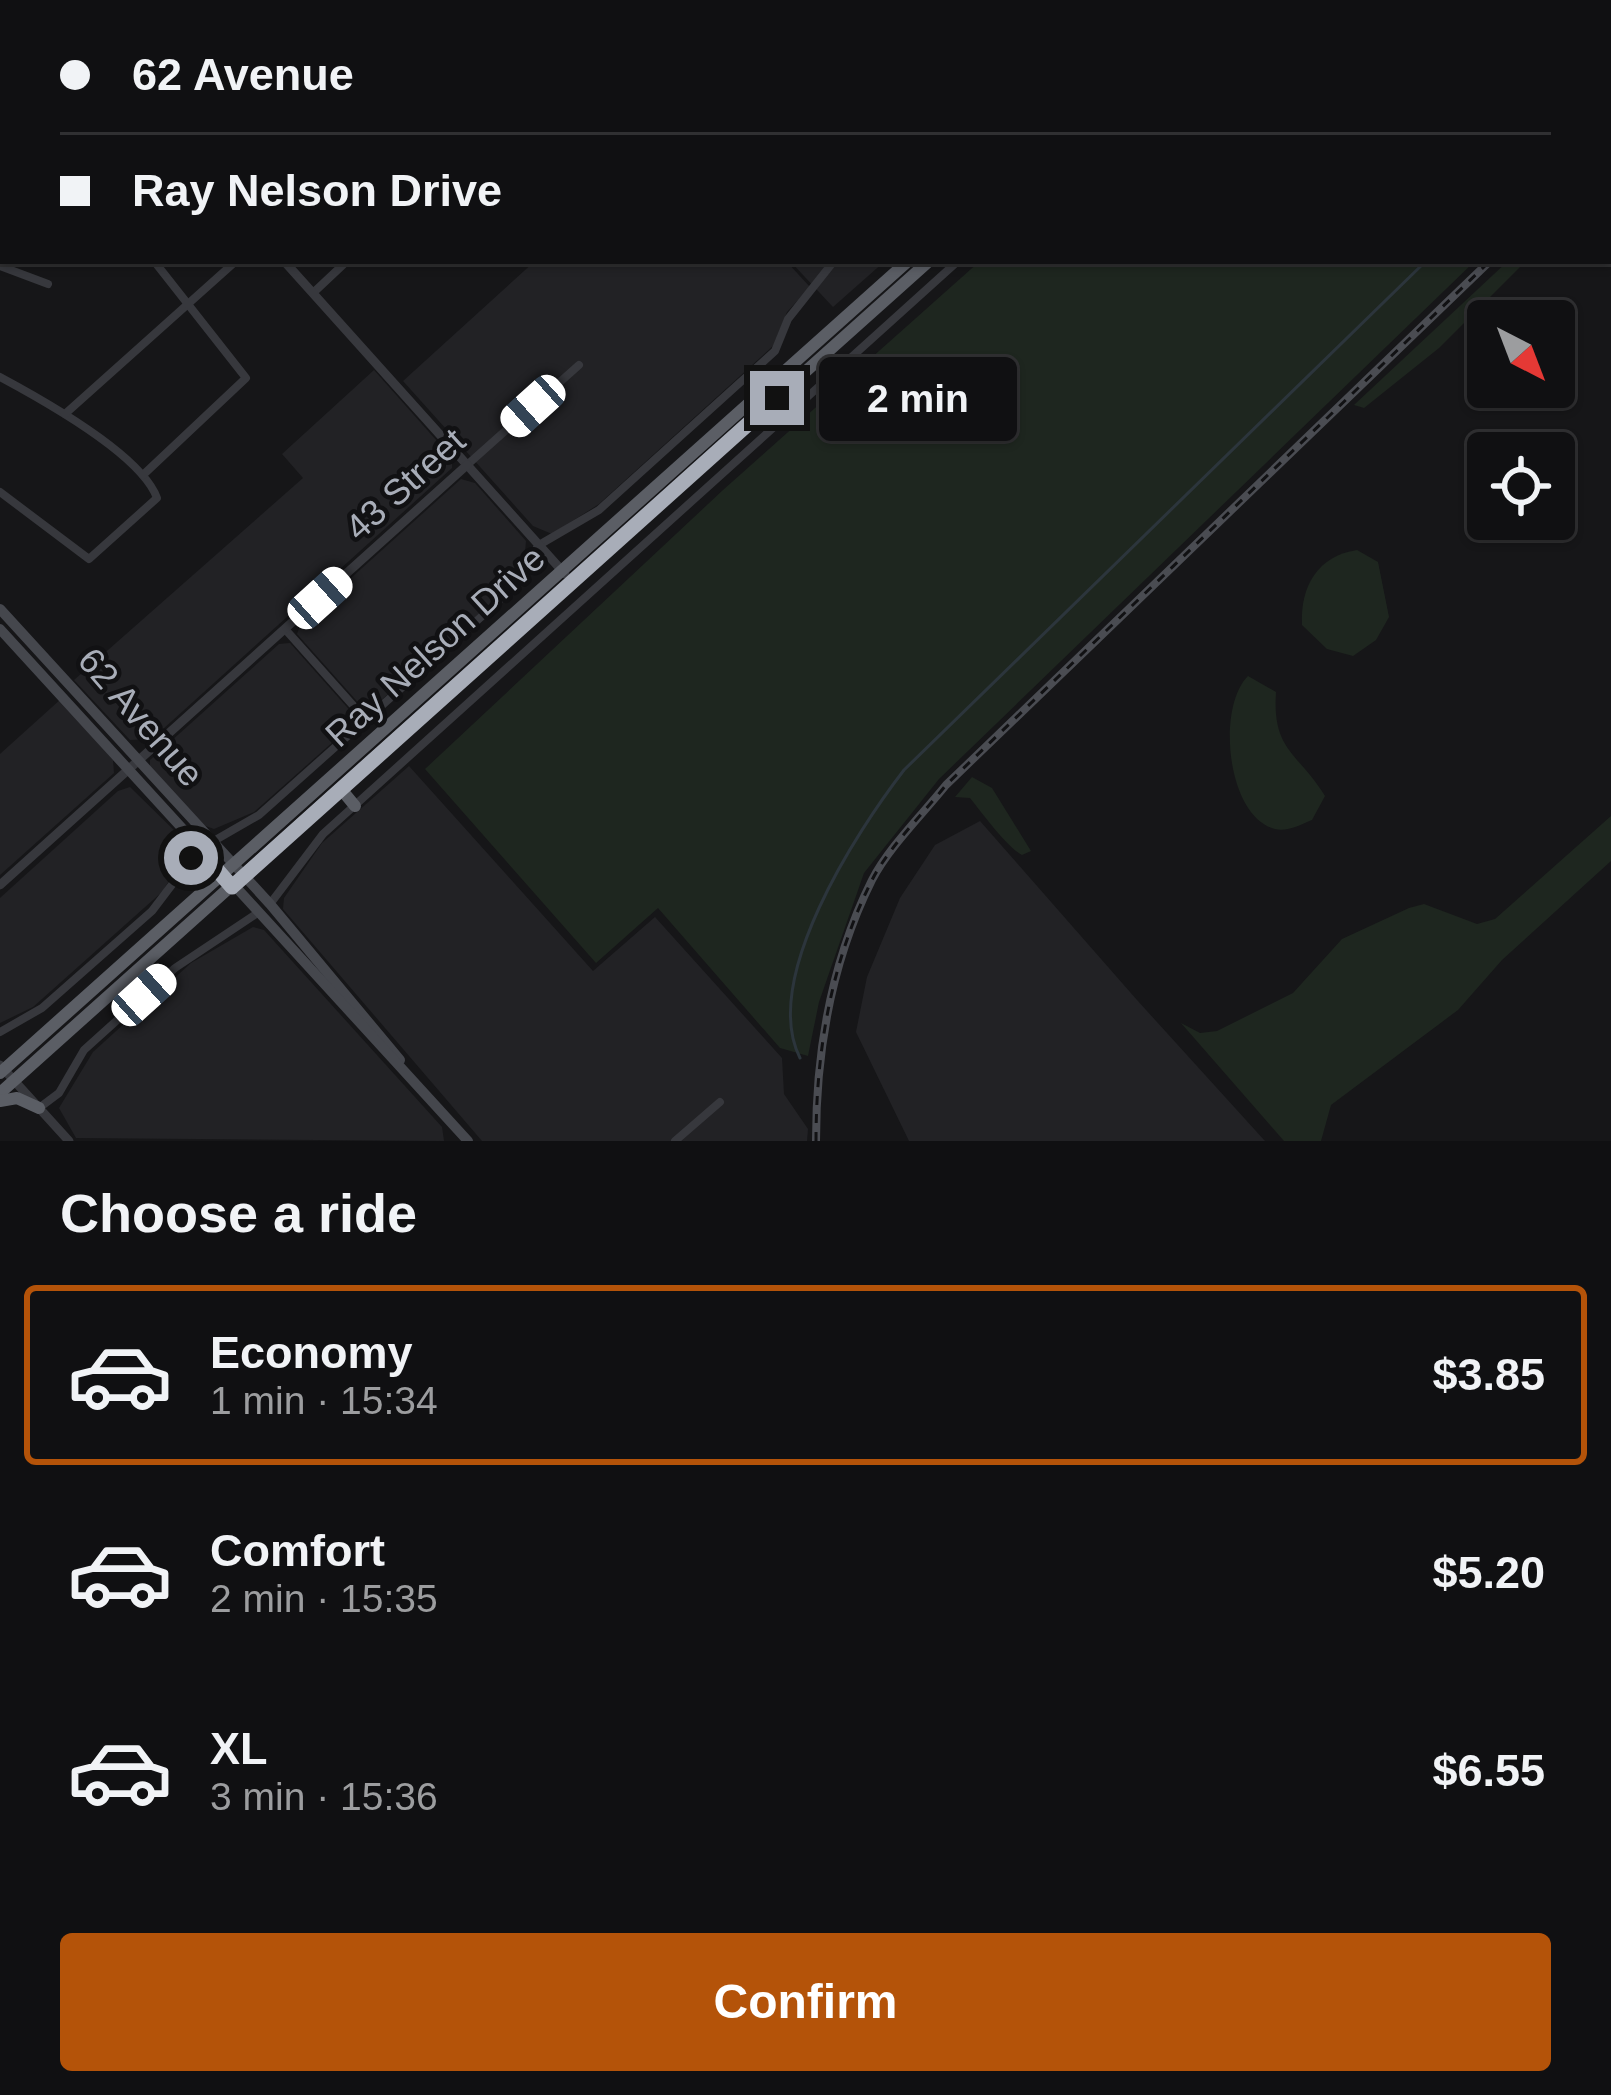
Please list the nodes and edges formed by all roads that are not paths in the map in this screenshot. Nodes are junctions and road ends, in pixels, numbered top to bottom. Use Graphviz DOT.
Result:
graph roads {
  1 [pos="156,264"];
  2 [pos="232,264"];
  3 [pos="287,264"];
  4 [pos="344,264"];
  5 [pos="832,264"];
  6 [pos="905,264"];
  7 [pos="926,264"];
  8 [pos="955,264"];
  9 [pos="0,266"];
  10 [pos="48,284"];
  11 [pos="313,293"];
  12 [pos="185,304"];
  13 [pos="579,365"];
  14 [pos="0,377"];
  15 [pos="65,414"];
  16 [pos="467,465"];
  17 [pos="142,475"];
  18 [pos="0,492"];
  19 [pos="539,545"];
  20 [pos="567,577"];
  21 [pos="0,609"];
  22 [pos="0,629"];
  23 [pos="285,629"];
  24 [pos="366,720"];
  25 [pos="133,765"];
  26 [pos="341,789"];
  27 [pos="355,806"];
  28 [pos="212,842"];
  29 [pos="199,849"];
  30 [pos="234,865"];
  31 [pos="244,877"];
  32 [pos="227,881"];
  33 [pos="0,885"];
  34 [pos="270,904"];
  35 [pos="256,914"];
  36 [pos="0,1032"];
  37 [pos="5,1072"];
  38 [pos="420,1087"];
  39 [pos="0,1097"];
  40 [pos="721,1102"];
  41 [pos="39,1108"];
  42 [pos="464,1140"];
  43 [pos="69,1141"];
  44 [pos="675,1141"];
  1 -- 12 [label="street"];
  2 -- 12 [label="street"];
  3 -- 11 [label="street"];
  4 -- 11 [label="street"];
  5 -- 19 [label="street"];
  6 -- 20 [label="highway, Ray Nelson Drive"];
  7 -- 20 [label="highway, Ray Nelson Drive"];
  8 -- 27 [label="street"];
  9 -- 10 [label="street"];
  11 -- 16 [label="street"];
  12 -- 15 [label="street"];
  12 -- 17 [label="street"];
  13 -- 16 [label="street, 43 Street"];
  14 -- 15 [label="street"];
  15 -- 17 [label="street"];
  16 -- 19 [label="street"];
  16 -- 23 [label="street, 43 Street"];
  17 -- 18 [label="street"];
  19 -- 20 [label="street"];
  19 -- 24 [label="street"];
  20 -- 26 [label="highway, Ray Nelson Drive"];
  20 -- 30 [label="highway, Ray Nelson Drive"];
  21 -- 25 [label="main road, 62 Avenue"];
  22 -- 25 [label="main road, 62 Avenue"];
  23 -- 24 [label="street"];
  23 -- 25 [label="street, 43 Street"];
  24 -- 28 [label="street"];
  25 -- 28 [label="main road, 62 Avenue"];
  25 -- 29 [label="main road, 62 Avenue"];
  25 -- 33 [label="street, 43 Street"];
  26 -- 27 [label="highway"];
  26 -- 31 [label="highway, Ray Nelson Drive"];
  27 -- 34 [label="street"];
  28 -- 30 [label="main road, 62 Avenue"];
  29 -- 32 [label="main road, 62 Avenue"];
  29 -- 36 [label="street"];
  30 -- 31 [label="main road, 62 Avenue"];
  30 -- 32 [label="highway, Ray Nelson Drive"];
  31 -- 32 [label="highway, Ray Nelson Drive"];
  31 -- 34 [label="main road, 62 Avenue"];
  32 -- 35 [label="main road, 62 Avenue"];
  32 -- 37 [label="highway, Ray Nelson Drive"];
  34 -- 38 [label="main road, 62 Avenue"];
  35 -- 38 [label="main road, 62 Avenue"];
  35 -- 41 [label="street"];
  37 -- 39 [label="highway, Ray Nelson Drive"];
  37 -- 41 [label="street"];
  38 -- 42 [label="main road, 62 Avenue"];
  39 -- 41 [label="highway"];
  40 -- 44 [label="street"];
  41 -- 43 [label="street"];
}
